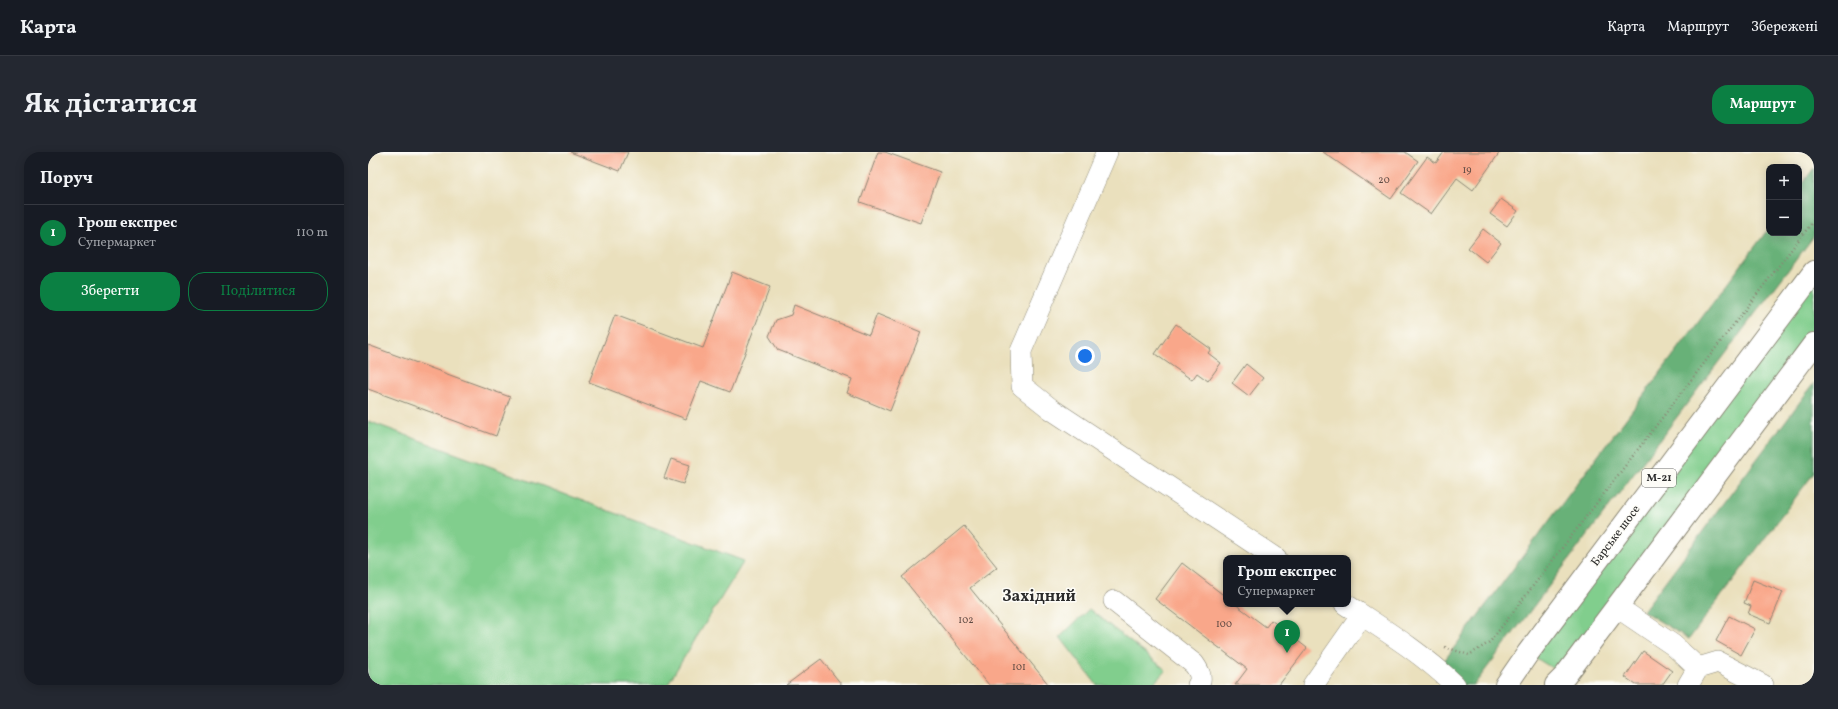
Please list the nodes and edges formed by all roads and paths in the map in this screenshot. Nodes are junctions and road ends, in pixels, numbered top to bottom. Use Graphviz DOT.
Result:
graph roads {
  1 [pos="1108,152"];
  2 [pos="1814,220"];
  3 [pos="1814,272"];
  4 [pos="1814,344"];
  5 [pos="1271,555"];
  6 [pos="1114,601"];
  7 [pos="1617,607"];
  8 [pos="1354,610"];
  9 [pos="1443,646"];
  10 [pos="1693,677"];
  11 [pos="1560,682"];
  12 [pos="1198,685"];
  13 [pos="1313,685"];
  14 [pos="1455,685"];
  15 [pos="1506,685"];
  16 [pos="1764,685"];
  1 -- 5 [label="street"];
  2 -- 9 [label="path"];
  3 -- 15 [label="highway, Барське шосе / М-21"];
  4 -- 7 [label="highway"];
  6 -- 12 [label="street"];
  7 -- 10 [label="street"];
  7 -- 11 [label="highway"];
  8 -- 13 [label="street"];
  8 -- 14 [label="street"];
  10 -- 16 [label="street"];
}
